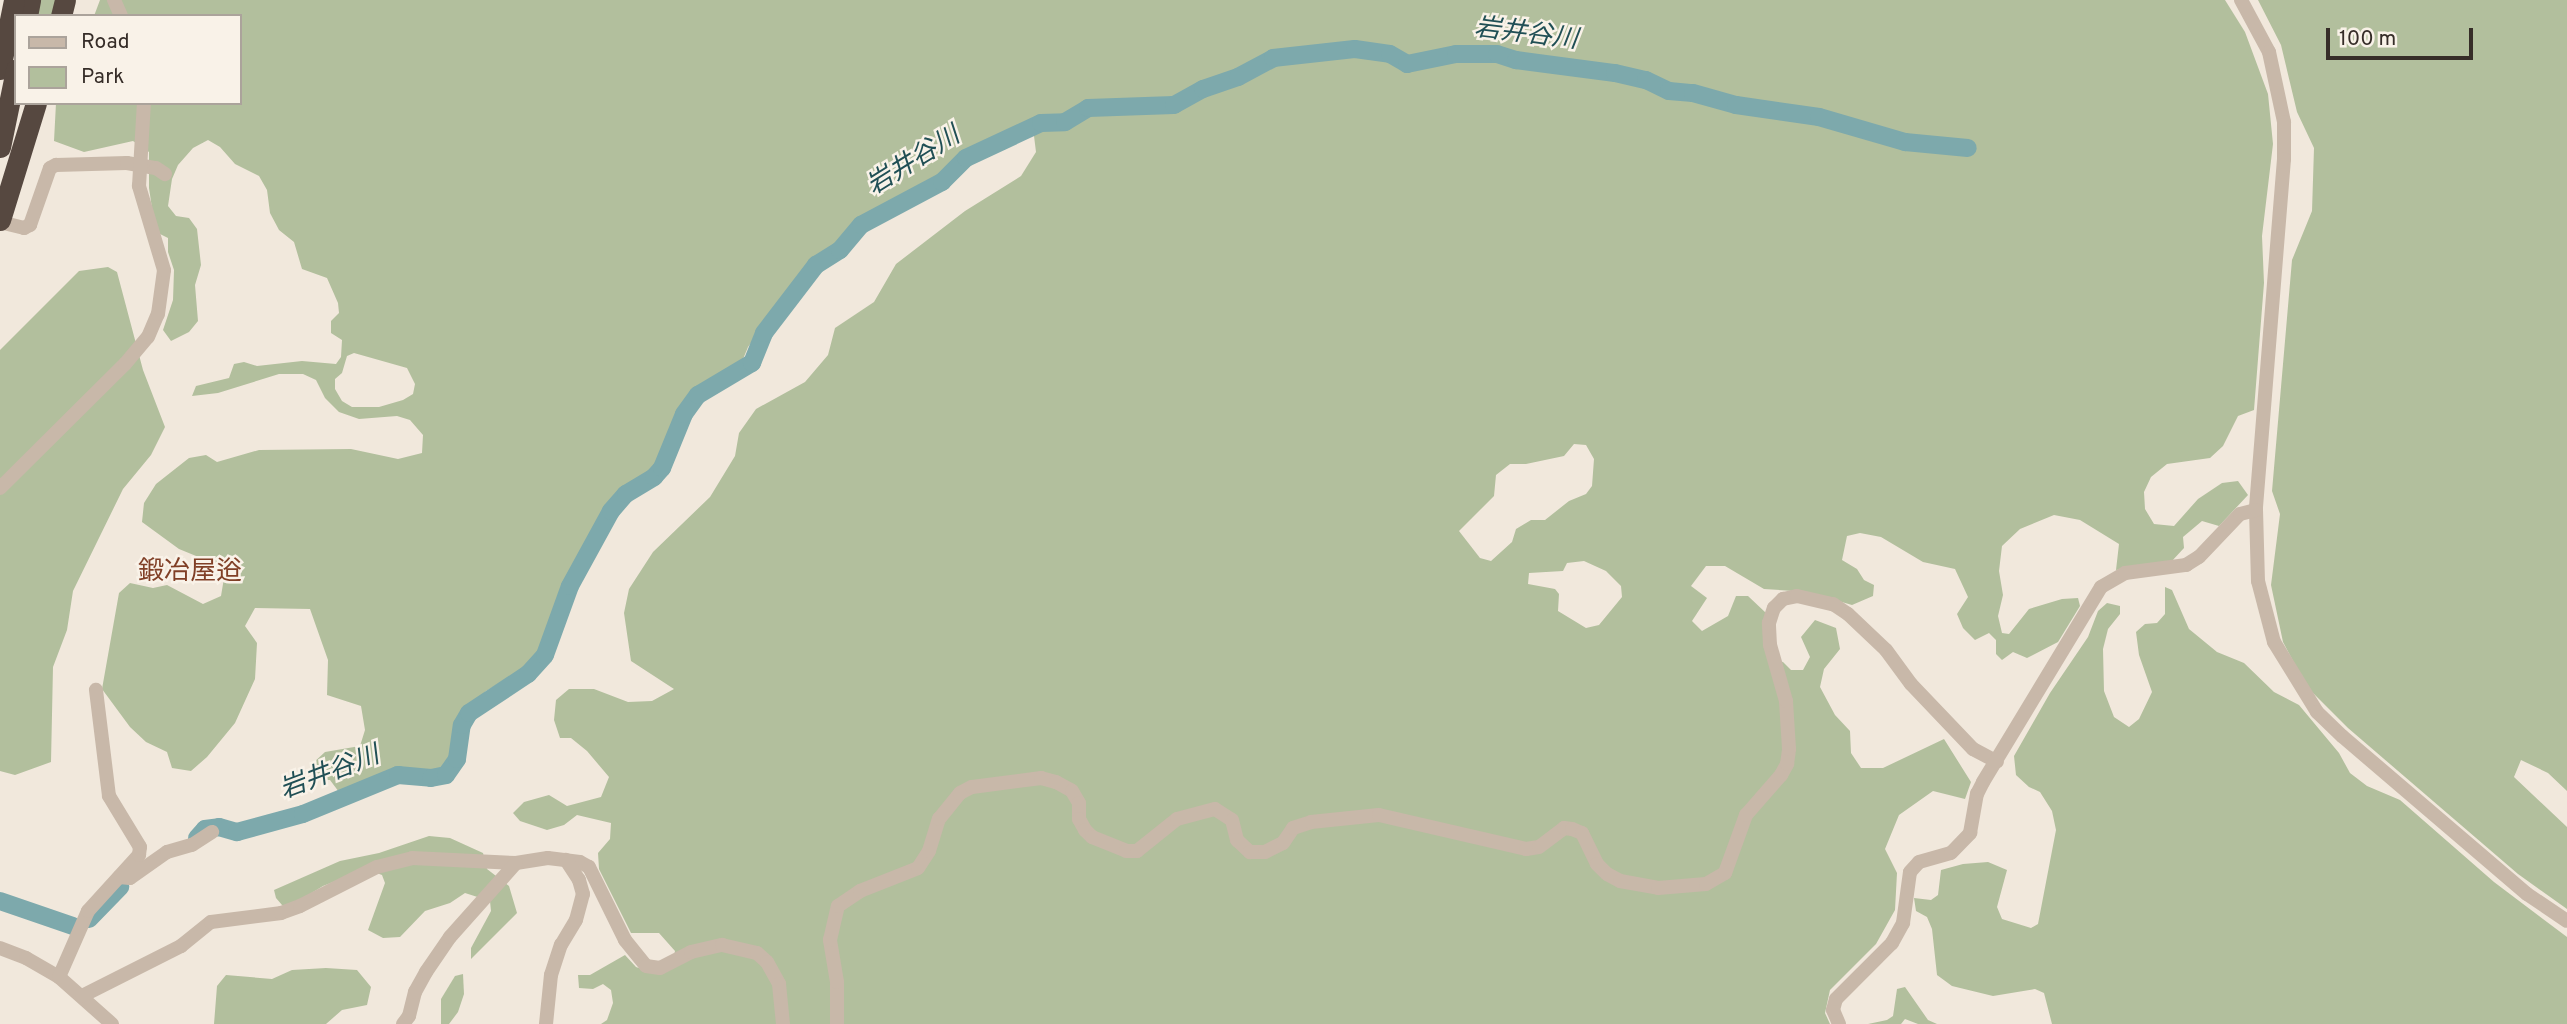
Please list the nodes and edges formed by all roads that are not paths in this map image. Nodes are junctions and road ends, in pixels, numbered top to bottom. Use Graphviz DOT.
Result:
graph roads {
  1 [pos="14,0"];
  2 [pos="2241,0"];
  3 [pos="0,69"];
  4 [pos="14,79"];
  5 [pos="35,105"];
  6 [pos="144,105"];
  7 [pos="0,147"];
  8 [pos="139,165"];
  9 [pos="165,174"];
  10 [pos="0,221"];
  11 [pos="0,488"];
  12 [pos="2256,510"];
  13 [pos="96,690"];
  14 [pos="1997,762"];
  15 [pos="212,832"];
  16 [pos="566,860"];
  17 [pos="516,863"];
  18 [pos="119,877"];
  19 [pos="2567,921"];
  20 [pos="0,948"];
  21 [pos="59,976"];
  22 [pos="82,996"];
  23 [pos="112,1024"];
  24 [pos="402,1024"];
  25 [pos="546,1024"];
  26 [pos="783,1024"];
  27 [pos="838,1024"];
  28 [pos="1839,1024"];
  1 -- 3 [label="highway"];
  2 -- 12 [label="street"];
  4 -- 7 [label="highway"];
  5 -- 10 [label="highway"];
  6 -- 8 [label="street"];
  8 -- 9 [label="street"];
  8 -- 10 [label="street"];
  8 -- 11 [label="street"];
  12 -- 14 [label="street"];
  12 -- 19 [label="street"];
  13 -- 18 [label="street"];
  14 -- 27 [label="street"];
  14 -- 28 [label="street"];
  15 -- 18 [label="street"];
  16 -- 17 [label="street"];
  16 -- 25 [label="street"];
  16 -- 26 [label="street"];
  17 -- 22 [label="street"];
  17 -- 24 [label="street"];
  18 -- 21 [label="street"];
  20 -- 21 [label="street"];
  21 -- 22 [label="street"];
  22 -- 23 [label="street"];
}
